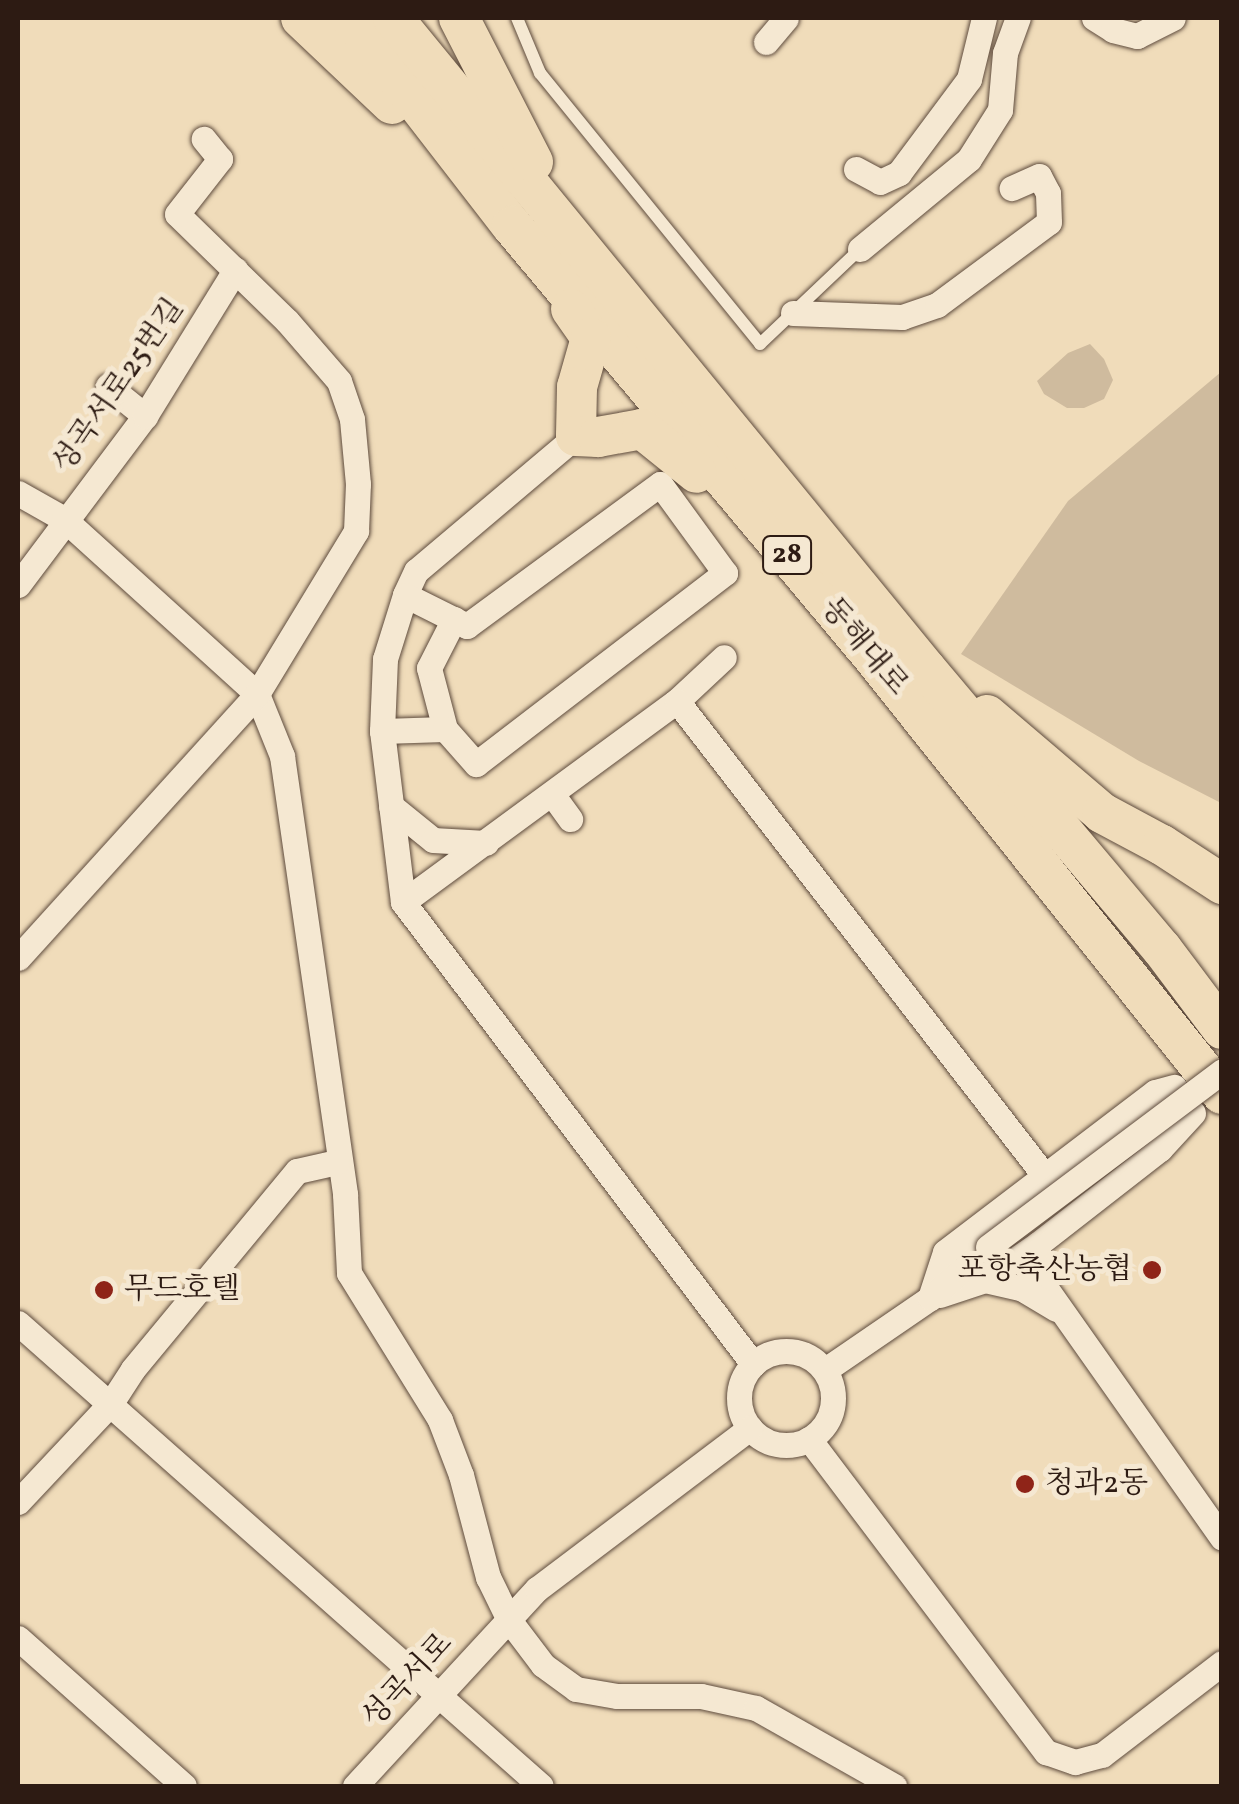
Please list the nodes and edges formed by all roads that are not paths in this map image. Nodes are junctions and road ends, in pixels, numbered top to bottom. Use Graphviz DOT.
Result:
graph roads {
  1 [pos="301,18"];
  2 [pos="351,18"];
  3 [pos="393,18"];
  4 [pos="459,18"];
  5 [pos="516,18"];
  6 [pos="786,18"];
  7 [pos="984,18"];
  8 [pos="1018,18"];
  9 [pos="1094,18"];
  10 [pos="1173,18"];
  11 [pos="766,42"];
  12 [pos="204,139"];
  13 [pos="856,169"];
  14 [pos="1012,188"];
  15 [pos="512,226"];
  16 [pos="574,240"];
  17 [pos="860,249"];
  18 [pos="235,270"];
  19 [pos="793,312"];
  20 [pos="108,386"];
  21 [pos="145,416"];
  22 [pos="576,436"];
  23 [pos="18,494"];
  24 [pos="64,520"];
  25 [pos="769,534"];
  26 [pos="18,585"];
  27 [pos="406,595"];
  28 [pos="454,619"];
  29 [pos="724,657"];
  30 [pos="926,668"];
  31 [pos="257,694"];
  32 [pos="677,701"];
  33 [pos="444,729"];
  34 [pos="382,731"];
  35 [pos="552,794"];
  36 [pos="391,806"];
  37 [pos="570,819"];
  38 [pos="486,843"];
  39 [pos="1222,884"];
  40 [pos="403,902"];
  41 [pos="18,958"];
  42 [pos="1222,1028"];
  43 [pos="1222,1071"];
  44 [pos="1174,1088"];
  45 [pos="1208,1104"];
  46 [pos="337,1162"];
  47 [pos="1044,1175"];
  48 [pos="1038,1244"];
  49 [pos="985,1280"];
  50 [pos="930,1298"];
  51 [pos="1064,1314"];
  52 [pos="18,1323"];
  53 [pos="753,1364"];
  54 [pos="825,1370"];
  55 [pos="112,1403"];
  56 [pos="750,1428"];
  57 [pos="809,1439"];
  58 [pos="18,1502"];
  59 [pos="1222,1538"];
  60 [pos="508,1620"];
  61 [pos="18,1638"];
  62 [pos="1222,1663"];
  63 [pos="440,1695"];
  64 [pos="184,1786"];
  65 [pos="355,1786"];
  66 [pos="541,1786"];
  67 [pos="894,1786"];
  1 -- 15 [label="main road"];
  2 -- 15 [label="main road, 동해대로 / 28"];
  3 -- 16 [label="main road"];
  4 -- 16 [label="main road"];
  5 -- 19 [label="lane"];
  6 -- 11 [label="street"];
  7 -- 13 [label="street"];
  8 -- 17 [label="street"];
  9 -- 10 [label="street"];
  12 -- 18 [label="street"];
  14 -- 19 [label="street"];
  15 -- 22 [label="main road"];
  15 -- 25 [label="main road, 동해대로 / 28"];
  16 -- 30 [label="main road"];
  17 -- 19 [label="lane"];
  18 -- 21 [label="street, 성곡서로25번길"];
  18 -- 31 [label="street"];
  20 -- 21 [label="street"];
  21 -- 24 [label="street, 성곡서로25번길"];
  22 -- 25 [label="main road"];
  22 -- 27 [label="street"];
  23 -- 24 [label="street"];
  24 -- 26 [label="street, 성곡서로25번길"];
  24 -- 31 [label="street"];
  25 -- 45 [label="main road, 동해대로 / 28"];
  27 -- 28 [label="street"];
  27 -- 34 [label="street"];
  28 -- 33 [label="street"];
  28 -- 33 [label="street"];
  29 -- 32 [label="street"];
  30 -- 39 [label="main road"];
  30 -- 42 [label="main road"];
  31 -- 41 [label="street"];
  31 -- 46 [label="street"];
  32 -- 35 [label="street"];
  32 -- 47 [label="street"];
  33 -- 34 [label="street"];
  34 -- 36 [label="street"];
  35 -- 37 [label="street"];
  35 -- 38 [label="street"];
  36 -- 38 [label="street"];
  36 -- 40 [label="street"];
  38 -- 40 [label="street"];
  40 -- 53 [label="street"];
  43 -- 50 [label="street, bridge"];
  44 -- 47 [label="street"];
  45 -- 48 [label="street"];
  46 -- 55 [label="street"];
  46 -- 60 [label="street"];
  47 -- 50 [label="street"];
  48 -- 49 [label="street"];
  48 -- 51 [label="street"];
  49 -- 50 [label="street"];
  49 -- 51 [label="street"];
  50 -- 54 [label="street"];
  51 -- 59 [label="street"];
  52 -- 55 [label="street"];
  53 -- 54 [label="street"];
  53 -- 56 [label="street"];
  54 -- 57 [label="street"];
  55 -- 58 [label="street"];
  55 -- 63 [label="street"];
  56 -- 57 [label="street"];
  56 -- 60 [label="street, 성곡서로"];
  57 -- 62 [label="street"];
  60 -- 63 [label="street, 성곡서로"];
  60 -- 67 [label="street"];
  61 -- 64 [label="street"];
  63 -- 65 [label="street, 성곡서로"];
  63 -- 66 [label="street"];
}
